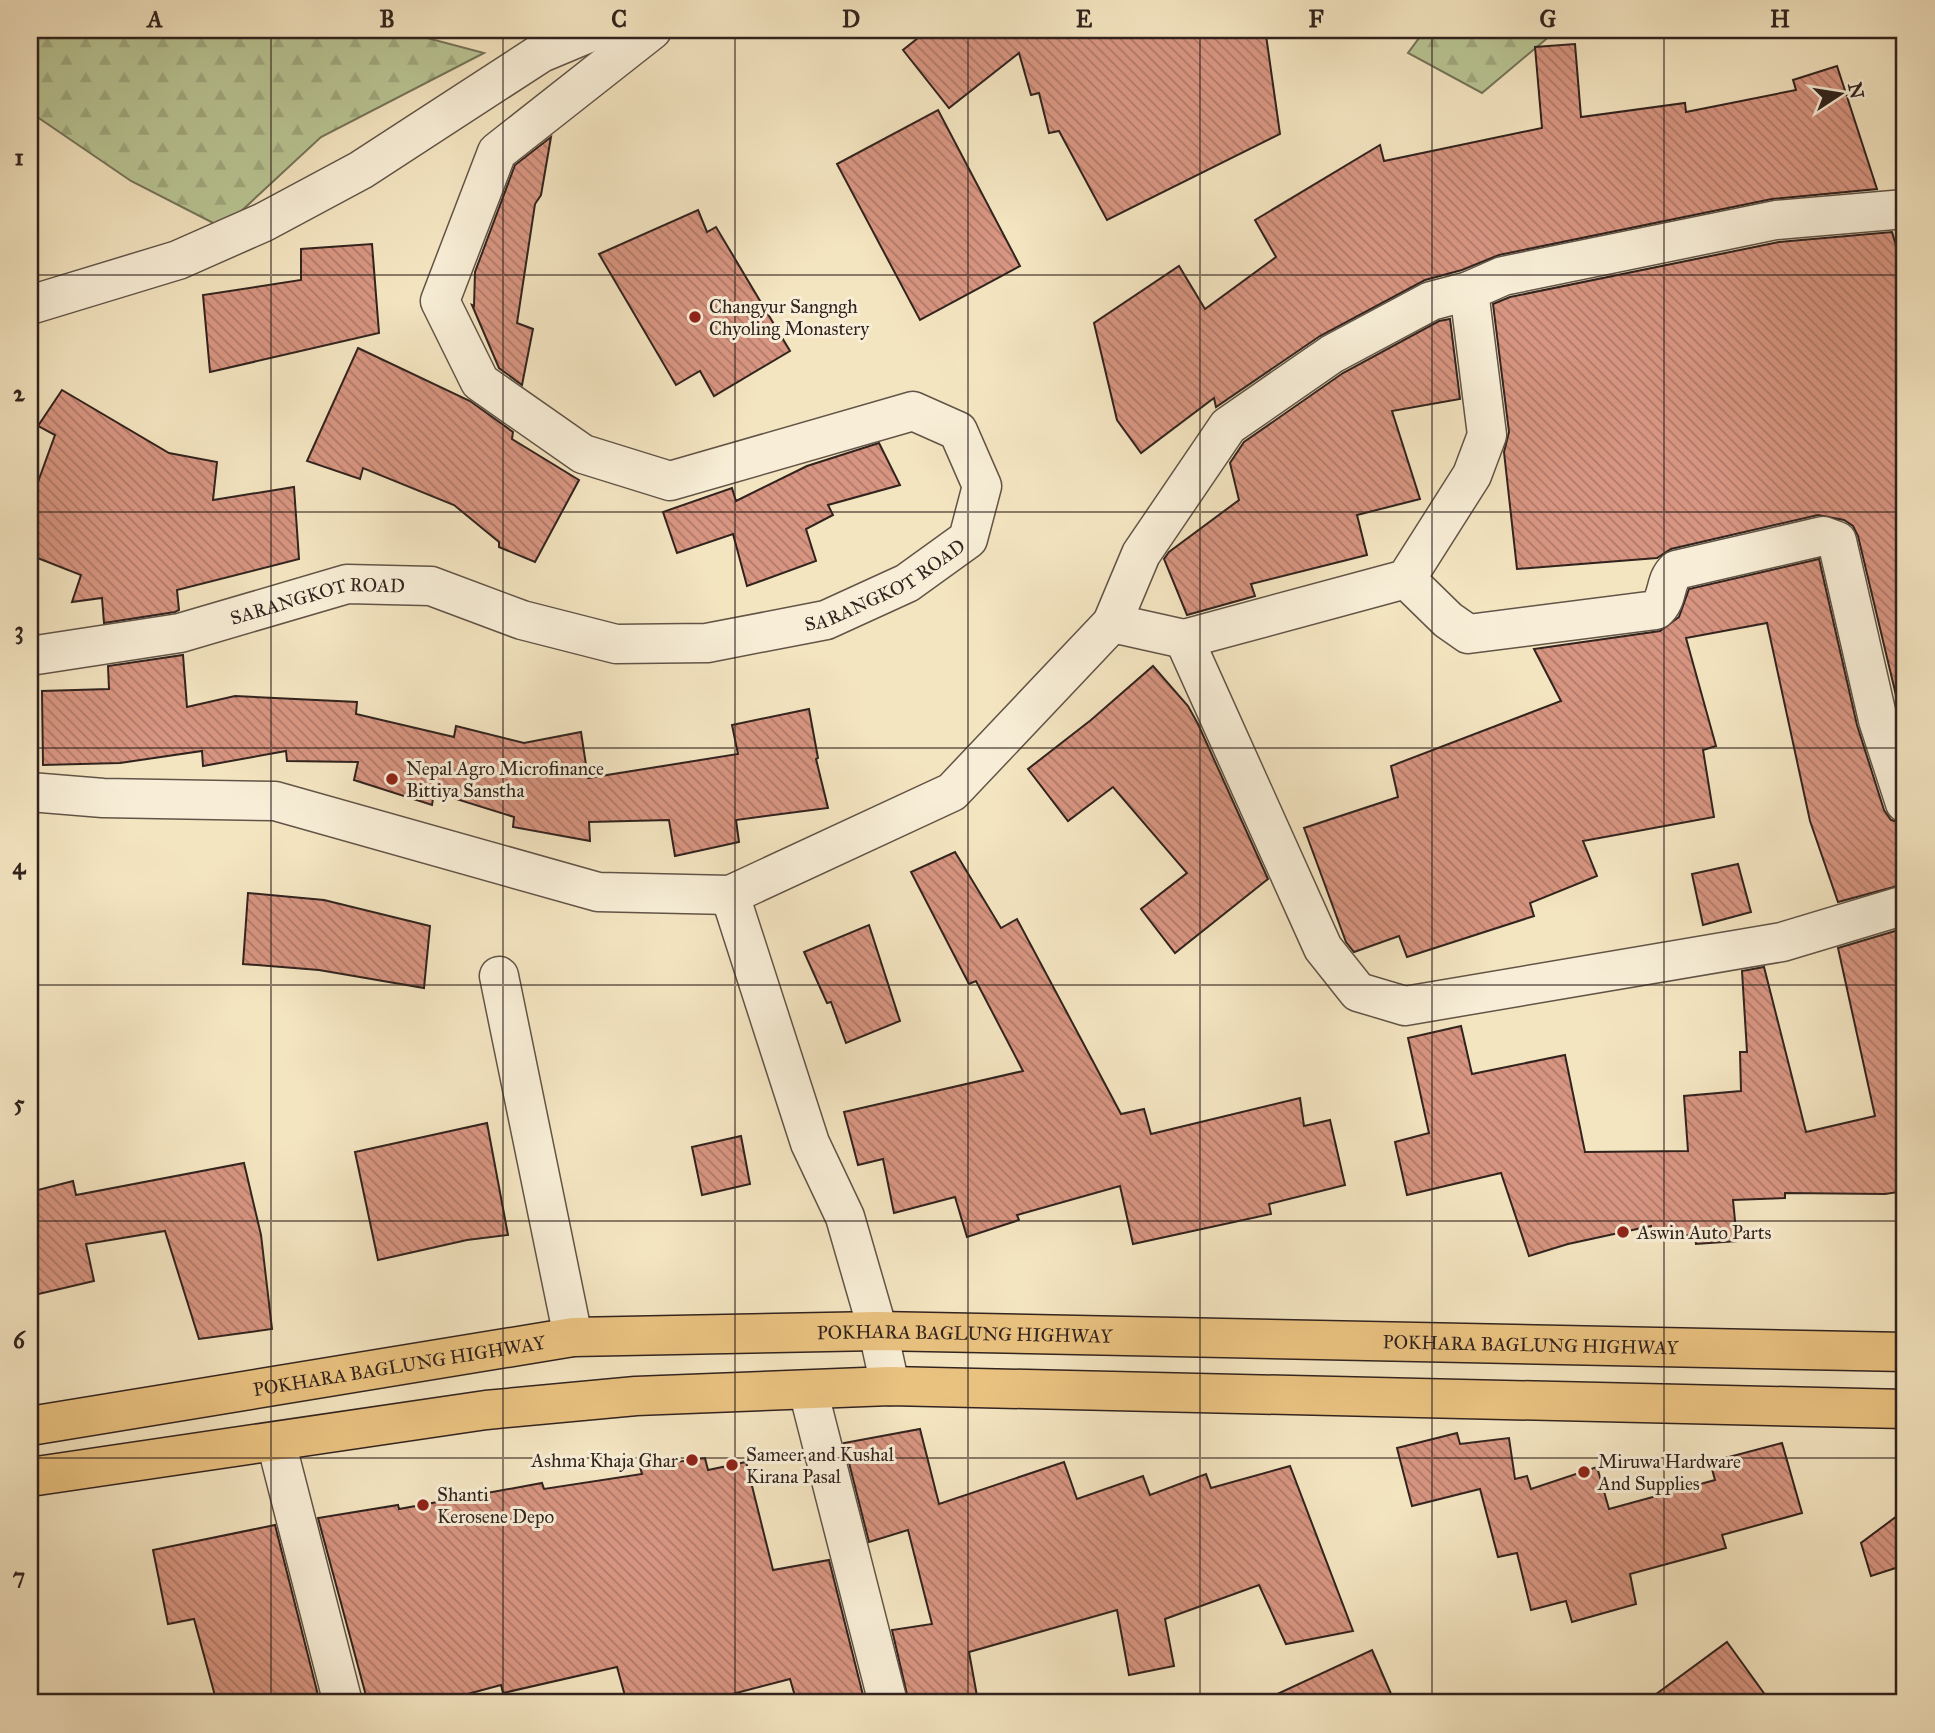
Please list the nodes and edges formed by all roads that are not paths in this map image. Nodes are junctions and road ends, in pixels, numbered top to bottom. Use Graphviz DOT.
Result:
graph roads {
  1 [pos="596,30"];
  2 [pos="652,30"];
  3 [pos="1905,209"];
  4 [pos="1469,291"];
  5 [pos="30,305"];
  6 [pos="1406,579"];
  7 [pos="1112,623"];
  8 [pos="1184,639"];
  9 [pos="30,656"];
  10 [pos="30,792"];
  11 [pos="1905,803"];
  12 [pos="730,895"];
  13 [pos="1905,905"];
  14 [pos="499,976"];
  15 [pos="878,1331"];
  16 [pos="573,1337"];
  17 [pos="1905,1352"];
  18 [pos="890,1386"];
  19 [pos="808,1390"];
  20 [pos="1905,1409"];
  21 [pos="30,1426"];
  22 [pos="276,1442"];
  23 [pos="30,1477"];
  24 [pos="344,1703"];
  25 [pos="888,1703"];
  1 -- 5 [label="street"];
  2 -- 9 [label="street, SARANGKOT ROAD"];
  3 -- 4 [label="street"];
  4 -- 6 [label="street"];
  4 -- 7 [label="street"];
  6 -- 8 [label="street"];
  6 -- 11 [label="street"];
  7 -- 8 [label="street"];
  7 -- 12 [label="street"];
  8 -- 13 [label="street"];
  10 -- 12 [label="street"];
  12 -- 15 [label="street"];
  14 -- 16 [label="street"];
  15 -- 16 [label="highway, POKHARA BAGLUNG HIGHWAY"];
  15 -- 17 [label="highway, POKHARA BAGLUNG HIGHWAY"];
  15 -- 18 [label="street"];
  16 -- 21 [label="highway, POKHARA BAGLUNG HIGHWAY"];
  18 -- 19 [label="highway"];
  18 -- 20 [label="highway"];
  19 -- 22 [label="highway"];
  19 -- 25 [label="street"];
  22 -- 23 [label="highway"];
  22 -- 24 [label="street"];
}
